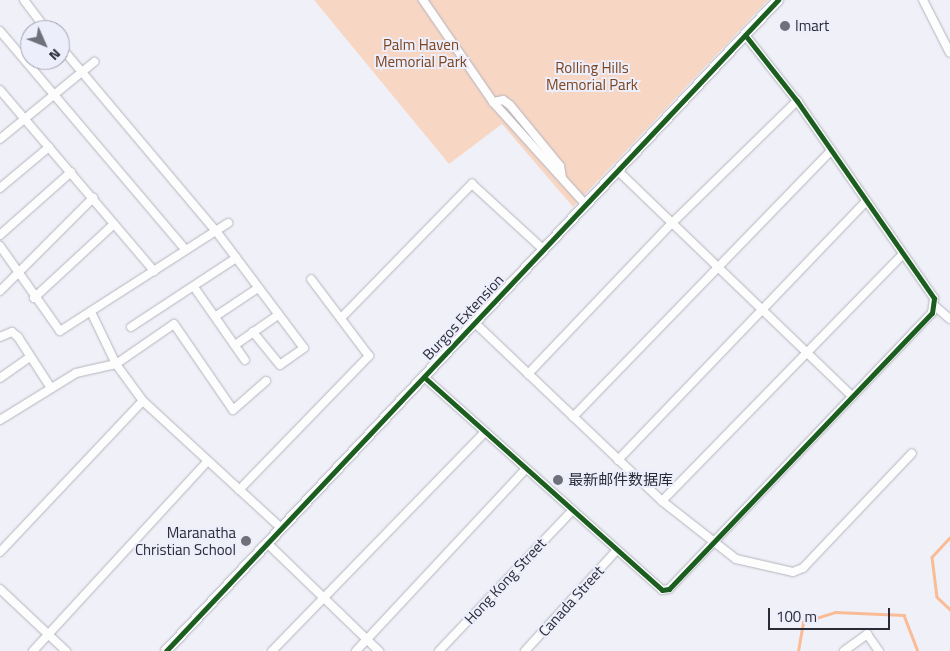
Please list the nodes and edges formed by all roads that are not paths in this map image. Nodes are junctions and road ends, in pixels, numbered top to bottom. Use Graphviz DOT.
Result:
graph roads {
  1 [pos="24,0"];
  2 [pos="423,0"];
  3 [pos="778,0"];
  4 [pos="923,0"];
  5 [pos="39,20"];
  6 [pos="0,31"];
  7 [pos="745,36"];
  8 [pos="950,53"];
  9 [pos="70,59"];
  10 [pos="94,62"];
  11 [pos="80,72"];
  12 [pos="0,90"];
  13 [pos="54,95"];
  14 [pos="797,101"];
  15 [pos="25,118"];
  16 [pos="0,140"];
  17 [pos="50,147"];
  18 [pos="831,151"];
  19 [pos="618,171"];
  20 [pos="71,172"];
  21 [pos="0,188"];
  22 [pos="93,198"];
  23 [pos="866,201"];
  24 [pos="586,205"];
  25 [pos="672,222"];
  26 [pos="114,224"];
  27 [pos="228,224"];
  28 [pos="216,231"];
  29 [pos="0,235"];
  30 [pos="0,246"];
  31 [pos="186,250"];
  32 [pos="544,250"];
  33 [pos="903,254"];
  34 [pos="236,258"];
  35 [pos="718,267"];
  36 [pos="16,271"];
  37 [pos="154,271"];
  38 [pos="311,279"];
  39 [pos="194,286"];
  40 [pos="258,288"];
  41 [pos="0,291"];
  42 [pos="34,298"];
  43 [pos="936,307"];
  44 [pos="763,310"];
  45 [pos="91,312"];
  46 [pos="278,315"];
  47 [pos="216,316"];
  48 [pos="342,316"];
  49 [pos="950,319"];
  50 [pos="475,323"];
  51 [pos="131,327"];
  52 [pos="253,332"];
  53 [pos="0,336"];
  54 [pos="235,345"];
  55 [pos="807,352"];
  56 [pos="30,357"];
  57 [pos="245,360"];
  58 [pos="116,364"];
  59 [pos="528,374"];
  60 [pos="424,377"];
  61 [pos="0,378"];
  62 [pos="266,381"];
  63 [pos="51,388"];
  64 [pos="851,395"];
  65 [pos="143,401"];
  66 [pos="573,417"];
  67 [pos="0,420"];
  68 [pos="485,432"];
  69 [pos="912,453"];
  70 [pos="618,460"];
  71 [pos="208,461"];
  72 [pos="526,469"];
  73 [pos="239,490"];
  74 [pos="662,501"];
  75 [pos="572,511"];
  76 [pos="281,528"];
  77 [pos="268,542"];
  78 [pos="715,542"];
  79 [pos="616,551"];
  80 [pos="0,552"];
  81 [pos="0,589"];
  82 [pos="324,596"];
  83 [pos="46,634"];
  84 [pos="368,638"];
  85 [pos="33,651"];
  86 [pos="66,651"];
  87 [pos="166,651"];
  88 [pos="272,651"];
  89 [pos="356,651"];
  90 [pos="379,651"];
  91 [pos="439,651"];
  92 [pos="525,651"];
  93 [pos="844,651"];
  94 [pos="879,651"];
  1 -- 5 [label="street"];
  2 -- 24 [label="street"];
  3 -- 7 [label="main road, Burgos Extension"];
  4 -- 8 [label="street"];
  6 -- 13 [label="street"];
  7 -- 14 [label="street"];
  7 -- 19 [label="main road, Burgos Extension"];
  9 -- 11 [label="street"];
  10 -- 11 [label="street"];
  11 -- 13 [label="street"];
  11 -- 28 [label="street"];
  12 -- 15 [label="street"];
  13 -- 15 [label="street"];
  13 -- 31 [label="street"];
  14 -- 18 [label="street"];
  14 -- 25 [label="street"];
  15 -- 16 [label="street"];
  15 -- 17 [label="street"];
  17 -- 20 [label="street"];
  17 -- 21 [label="street"];
  18 -- 23 [label="street"];
  18 -- 35 [label="street"];
  19 -- 24 [label="main road, Burgos Extension"];
  19 -- 25 [label="street"];
  20 -- 22 [label="street"];
  20 -- 29 [label="street"];
  22 -- 26 [label="street"];
  22 -- 36 [label="street"];
  23 -- 33 [label="street"];
  23 -- 44 [label="street"];
  24 -- 32 [label="main road, Burgos Extension"];
  25 -- 35 [label="street"];
  25 -- 59 [label="street"];
  26 -- 37 [label="street"];
  26 -- 42 [label="street"];
  27 -- 28 [label="street"];
  28 -- 31 [label="street"];
  28 -- 34 [label="street"];
  30 -- 36 [label="street"];
  31 -- 37 [label="street"];
  32 -- 48 [label="street"];
  32 -- 50 [label="main road, Burgos Extension"];
  33 -- 43 [label="street"];
  33 -- 55 [label="street"];
  34 -- 39 [label="street"];
  34 -- 40 [label="street"];
  35 -- 44 [label="street"];
  35 -- 66 [label="street"];
  36 -- 41 [label="street"];
  36 -- 42 [label="street"];
  37 -- 45 [label="street"];
  38 -- 48 [label="street"];
  39 -- 47 [label="street"];
  39 -- 51 [label="street"];
  40 -- 46 [label="street"];
  40 -- 47 [label="street"];
  42 -- 45 [label="street"];
  43 -- 49 [label="street"];
  43 -- 64 [label="street"];
  44 -- 55 [label="street"];
  44 -- 70 [label="street"];
  45 -- 58 [label="street"];
  46 -- 52 [label="street"];
  46 -- 52 [label="street"];
  47 -- 54 [label="street"];
  48 -- 73 [label="street"];
  50 -- 59 [label="street"];
  50 -- 60 [label="main road, Burgos Extension"];
  52 -- 54 [label="street"];
  53 -- 56 [label="street"];
  54 -- 57 [label="street"];
  55 -- 64 [label="street"];
  55 -- 74 [label="street"];
  56 -- 61 [label="street"];
  56 -- 63 [label="street"];
  58 -- 62 [label="street"];
  58 -- 63 [label="street"];
  58 -- 65 [label="street"];
  59 -- 66 [label="street"];
  60 -- 68 [label="street"];
  60 -- 76 [label="main road, Burgos Extension"];
  63 -- 67 [label="street"];
  64 -- 78 [label="street"];
  65 -- 71 [label="street"];
  65 -- 80 [label="street"];
  66 -- 70 [label="street"];
  68 -- 72 [label="street"];
  68 -- 82 [label="street"];
  69 -- 78 [label="street"];
  70 -- 74 [label="street"];
  71 -- 73 [label="street"];
  71 -- 83 [label="street"];
  72 -- 75 [label="street"];
  72 -- 84 [label="street"];
  73 -- 76 [label="street"];
  74 -- 78 [label="street"];
  75 -- 79 [label="street"];
  75 -- 91 [label="street, Hong Kong Street"];
  76 -- 77 [label="main road, Burgos Extension"];
  77 -- 82 [label="street"];
  77 -- 87 [label="main road, Burgos Extension"];
  78 -- 79 [label="street"];
  79 -- 92 [label="street, Canada Street"];
  81 -- 83 [label="street"];
  82 -- 84 [label="street"];
  82 -- 88 [label="street"];
  83 -- 85 [label="street"];
  83 -- 86 [label="street"];
  84 -- 89 [label="street"];
  84 -- 90 [label="street"];
  93 -- 94 [label="street"];
}
